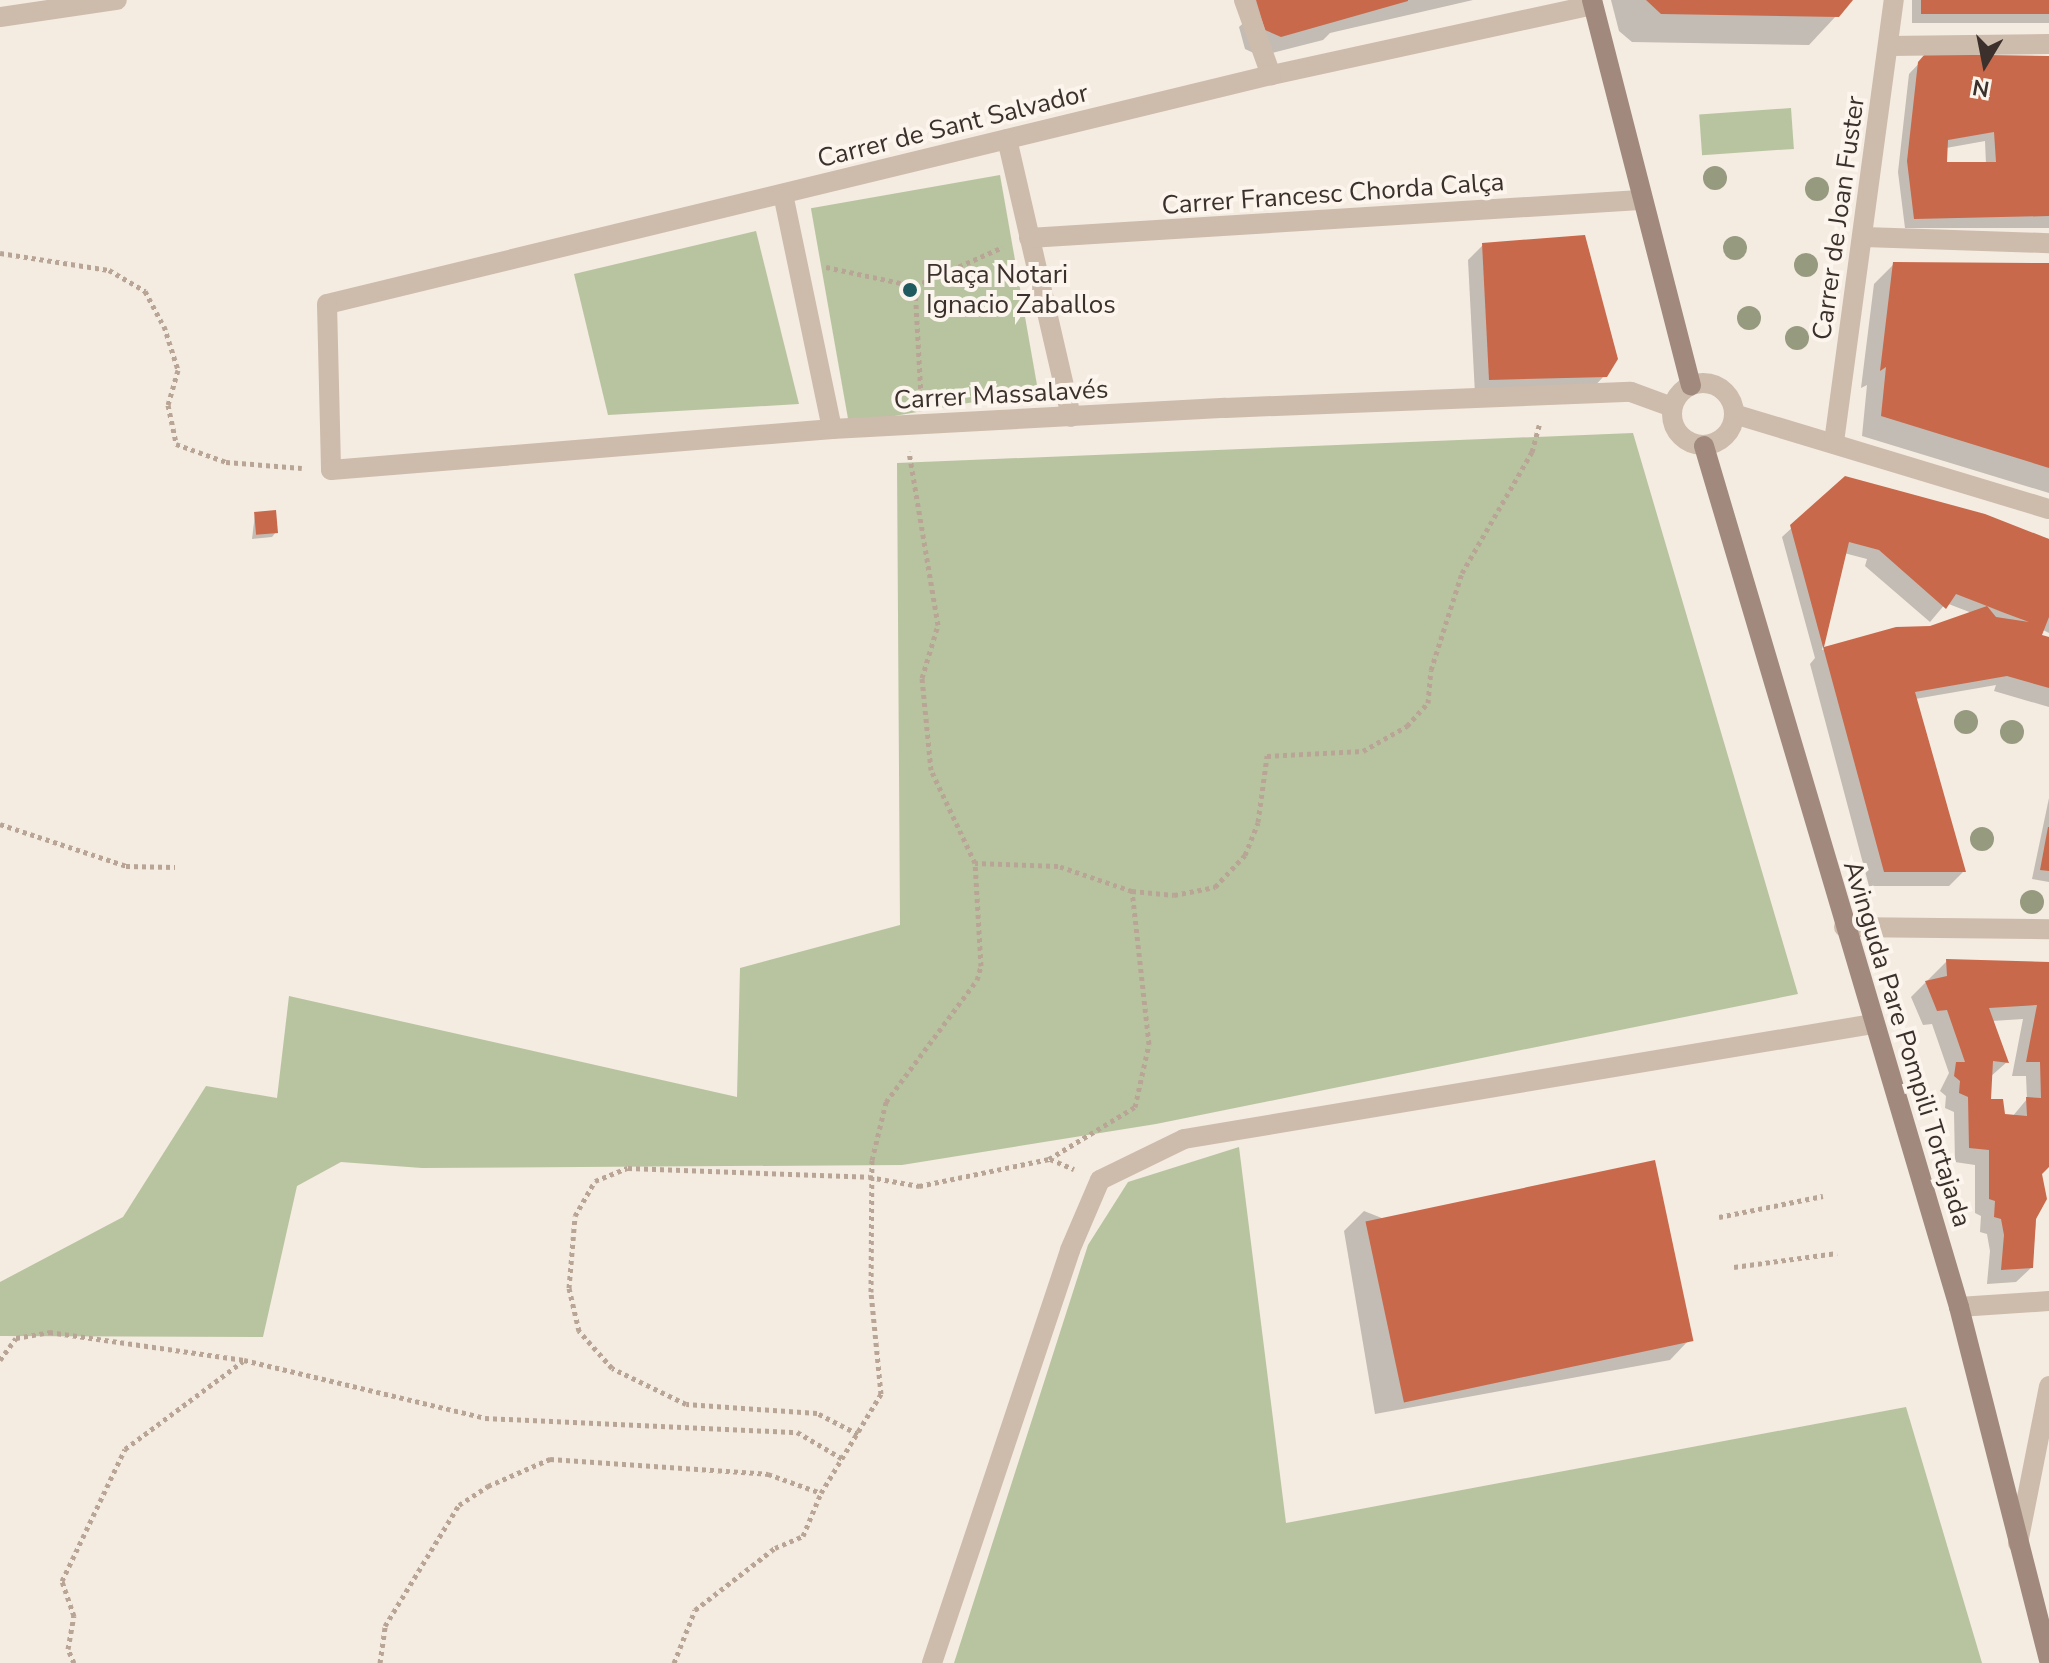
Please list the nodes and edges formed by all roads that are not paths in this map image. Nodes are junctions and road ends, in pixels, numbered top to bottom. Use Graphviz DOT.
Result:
graph roads {
  1 [pos="117,0"];
  2 [pos="1244,0"];
  3 [pos="1894,0"];
  4 [pos="1593,2"];
  5 [pos="0,17"];
  6 [pos="2049,44"];
  7 [pos="1889,46"];
  8 [pos="1271,75"];
  9 [pos="1007,139"];
  10 [pos="783,194"];
  11 [pos="1640,200"];
  12 [pos="1864,237"];
  13 [pos="1020,241"];
  14 [pos="2049,243"];
  15 [pos="1691,386"];
  16 [pos="1672,407"];
  17 [pos="1734,414"];
  18 [pos="1071,417"];
  19 [pos="832,429"];
  20 [pos="1834,442"];
  21 [pos="1704,446"];
  22 [pos="331,470"];
  23 [pos="2049,509"];
  24 [pos="1844,927"];
  25 [pos="2049,929"];
  26 [pos="1873,1024"];
  27 [pos="2049,1301"];
  28 [pos="1959,1307"];
  29 [pos="2049,1386"];
  30 [pos="2017,1547"];
  31 [pos="2049,1659"];
  32 [pos="932,1663"];
  1 -- 5 [label="street"];
  2 -- 8 [label="street"];
  3 -- 7 [label="street, Carrer de Joan Fuster"];
  4 -- 8 [label="street, Carrer de Sant Salvador"];
  4 -- 11 [label="street"];
  6 -- 7 [label="street"];
  7 -- 12 [label="street, Carrer de Joan Fuster"];
  8 -- 9 [label="street, Carrer de Sant Salvador"];
  9 -- 10 [label="street, Carrer de Sant Salvador"];
  9 -- 13 [label="street"];
  10 -- 19 [label="street"];
  10 -- 22 [label="street, Carrer de Sant Salvador"];
  11 -- 13 [label="street, Carrer Francesc Chorda Calça"];
  11 -- 15 [label="street"];
  12 -- 14 [label="street"];
  12 -- 20 [label="street, Carrer de Joan Fuster"];
  13 -- 18 [label="street"];
  15 -- 16 [label="street"];
  15 -- 17 [label="street"];
  16 -- 18 [label="street, Carrer Massalavés"];
  16 -- 21 [label="street"];
  17 -- 20 [label="street"];
  17 -- 21 [label="street"];
  18 -- 19 [label="street, Carrer Massalavés"];
  19 -- 22 [label="street, Carrer Massalavés"];
  20 -- 23 [label="street"];
  21 -- 24 [label="street, Avinguda Pare Pompili Tortajada"];
  24 -- 25 [label="street"];
  24 -- 26 [label="street, Avinguda Pare Pompili Tortajada"];
  26 -- 28 [label="street, Avinguda Pare Pompili Tortajada"];
  26 -- 32 [label="street"];
  27 -- 28 [label="street"];
  28 -- 30 [label="street, Avinguda Pare Pompili Tortajada"];
  29 -- 30 [label="street"];
  30 -- 31 [label="street, Avinguda Pare Pompili Tortajada"];
}
